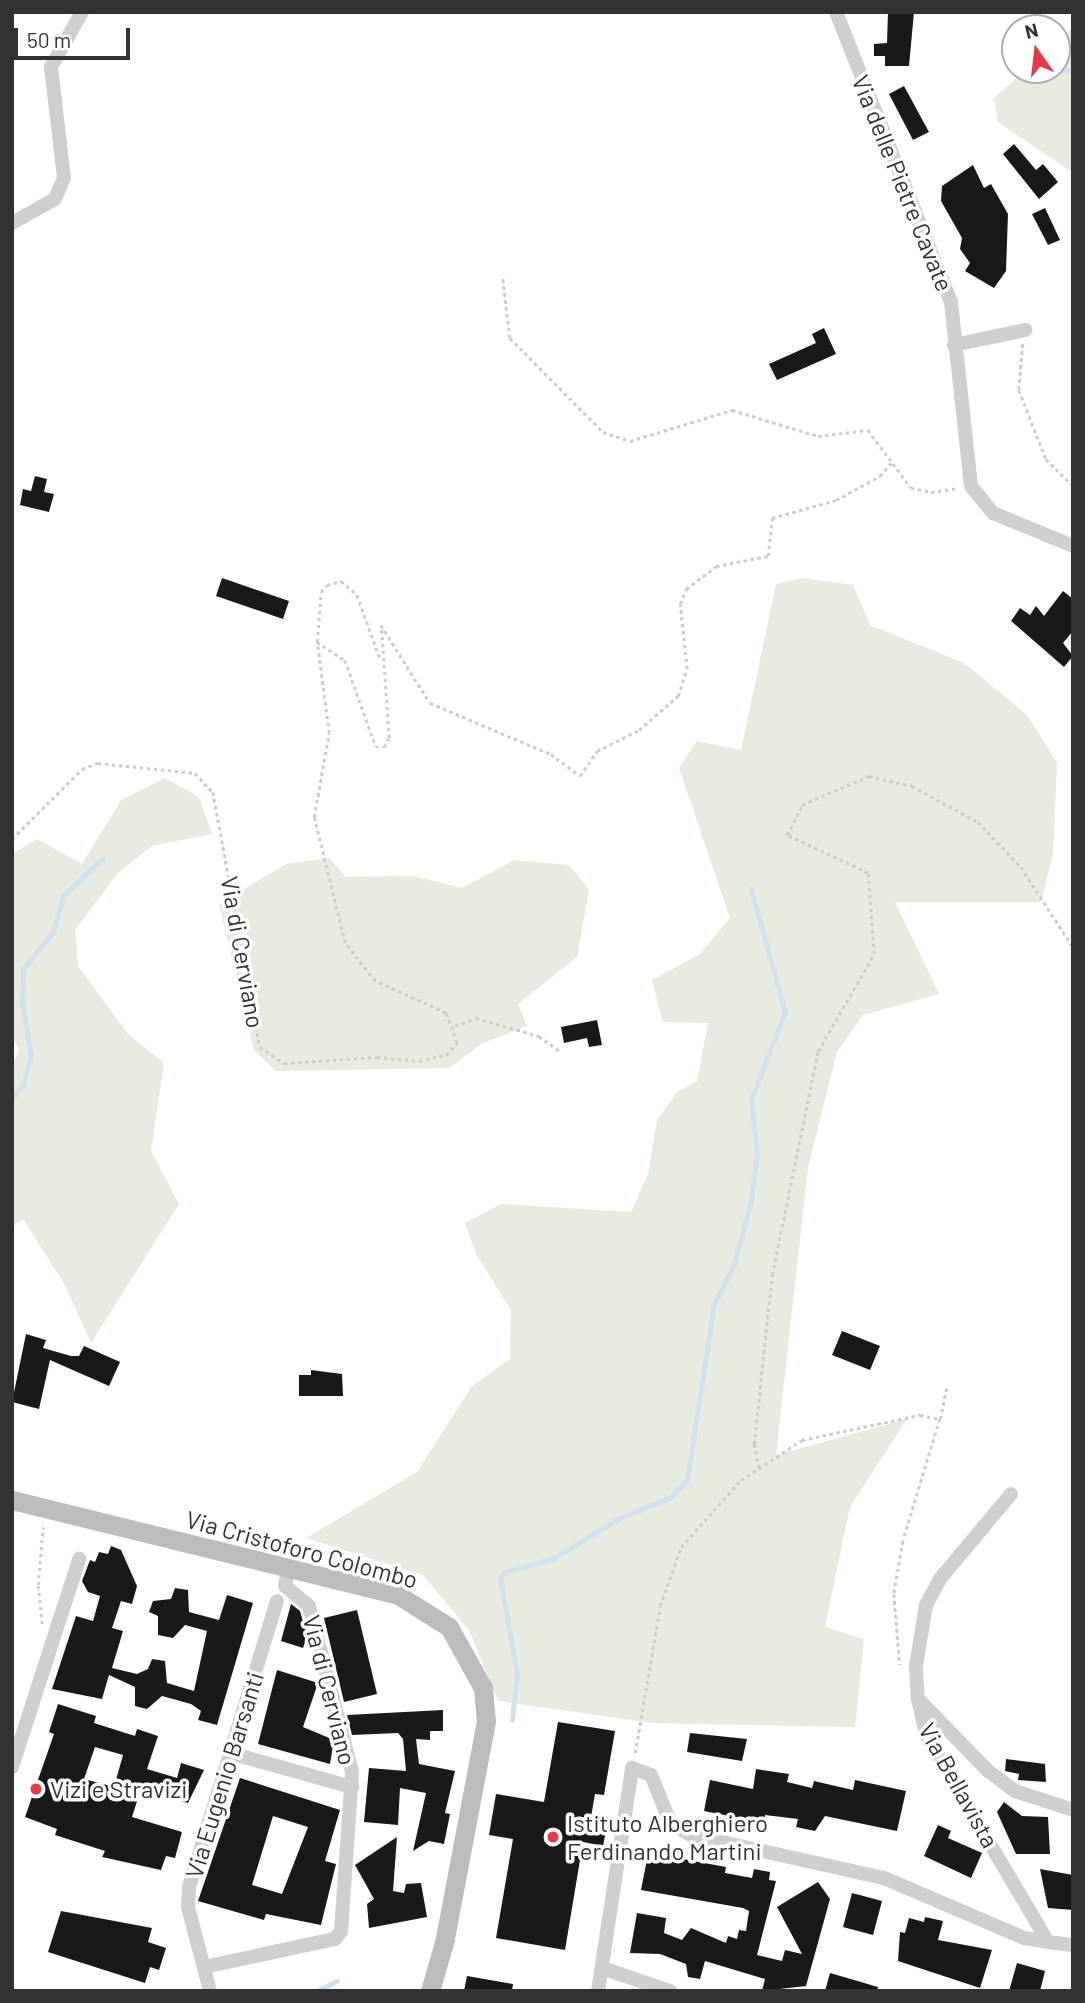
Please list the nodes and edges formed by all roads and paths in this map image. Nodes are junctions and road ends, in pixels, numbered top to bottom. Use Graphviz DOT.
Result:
graph roads {
  1 [pos="82,12"];
  2 [pos="836,12"];
  3 [pos="12,223"];
  4 [pos="503,279"];
  5 [pos="1026,330"];
  6 [pos="954,345"];
  7 [pos="891,463"];
  8 [pos="971,486"];
  9 [pos="1073,486"];
  10 [pos="1073,546"];
  11 [pos="317,642"];
  12 [pos="381,662"];
  13 [pos="12,839"];
  14 [pos="1073,947"];
  15 [pos="454,1026"];
  16 [pos="560,1051"];
  17 [pos="947,1385"];
  18 [pos="940,1419"];
  19 [pos="759,1468"];
  20 [pos="1011,1494"];
  21 [pos="12,1500"];
  22 [pos="43,1531"];
  23 [pos="79,1559"];
  24 [pos="288,1569"];
  25 [pos="277,1601"];
  26 [pos="52,1643"];
  27 [pos="918,1699"];
  28 [pos="230,1753"];
  29 [pos="12,1767"];
  30 [pos="632,1769"];
  31 [pos="352,1787"];
  32 [pos="1073,1810"];
  33 [pos="1048,1942"];
  34 [pos="1073,1945"];
  35 [pos="204,1967"];
  36 [pos="602,1968"];
  37 [pos="210,1991"];
  38 [pos="430,1991"];
  39 [pos="598,1991"];
  40 [pos="670,1991"];
  1 -- 3 [label="street"];
  2 -- 6 [label="street, Via delle Pietre Cavate"];
  4 -- 7 [label="path"];
  5 -- 6 [label="street"];
  5 -- 9 [label="path"];
  6 -- 8 [label="street, Via delle Pietre Cavate"];
  7 -- 8 [label="path"];
  7 -- 12 [label="path"];
  8 -- 10 [label="street"];
  11 -- 12 [label="path"];
  11 -- 12 [label="path"];
  11 -- 15 [label="path"];
  13 -- 15 [label="path, Via di Cerviano"];
  14 -- 19 [label="path"];
  15 -- 16 [label="path"];
  17 -- 18 [label="path"];
  18 -- 19 [label="path"];
  18 -- 27 [label="path"];
  19 -- 30 [label="path"];
  20 -- 27 [label="street, Via Bellavista"];
  21 -- 24 [label="main road, Via Cristoforo Colombo"];
  22 -- 26 [label="path"];
  23 -- 26 [label="street"];
  24 -- 31 [label="street, Via di Cerviano"];
  24 -- 38 [label="main road, Via Cristoforo Colombo"];
  25 -- 28 [label="street, Via Eugenio Barsanti"];
  26 -- 29 [label="street"];
  27 -- 32 [label="street"];
  27 -- 33 [label="street, Via Bellavista"];
  28 -- 31 [label="street"];
  28 -- 35 [label="street, Via Eugenio Barsanti"];
  30 -- 33 [label="street"];
  30 -- 36 [label="street"];
  31 -- 35 [label="street, Via di Cerviano"];
  33 -- 34 [label="street"];
  35 -- 37 [label="street, Via Eugenio Barsanti"];
  36 -- 39 [label="street"];
  36 -- 40 [label="street"];
}
